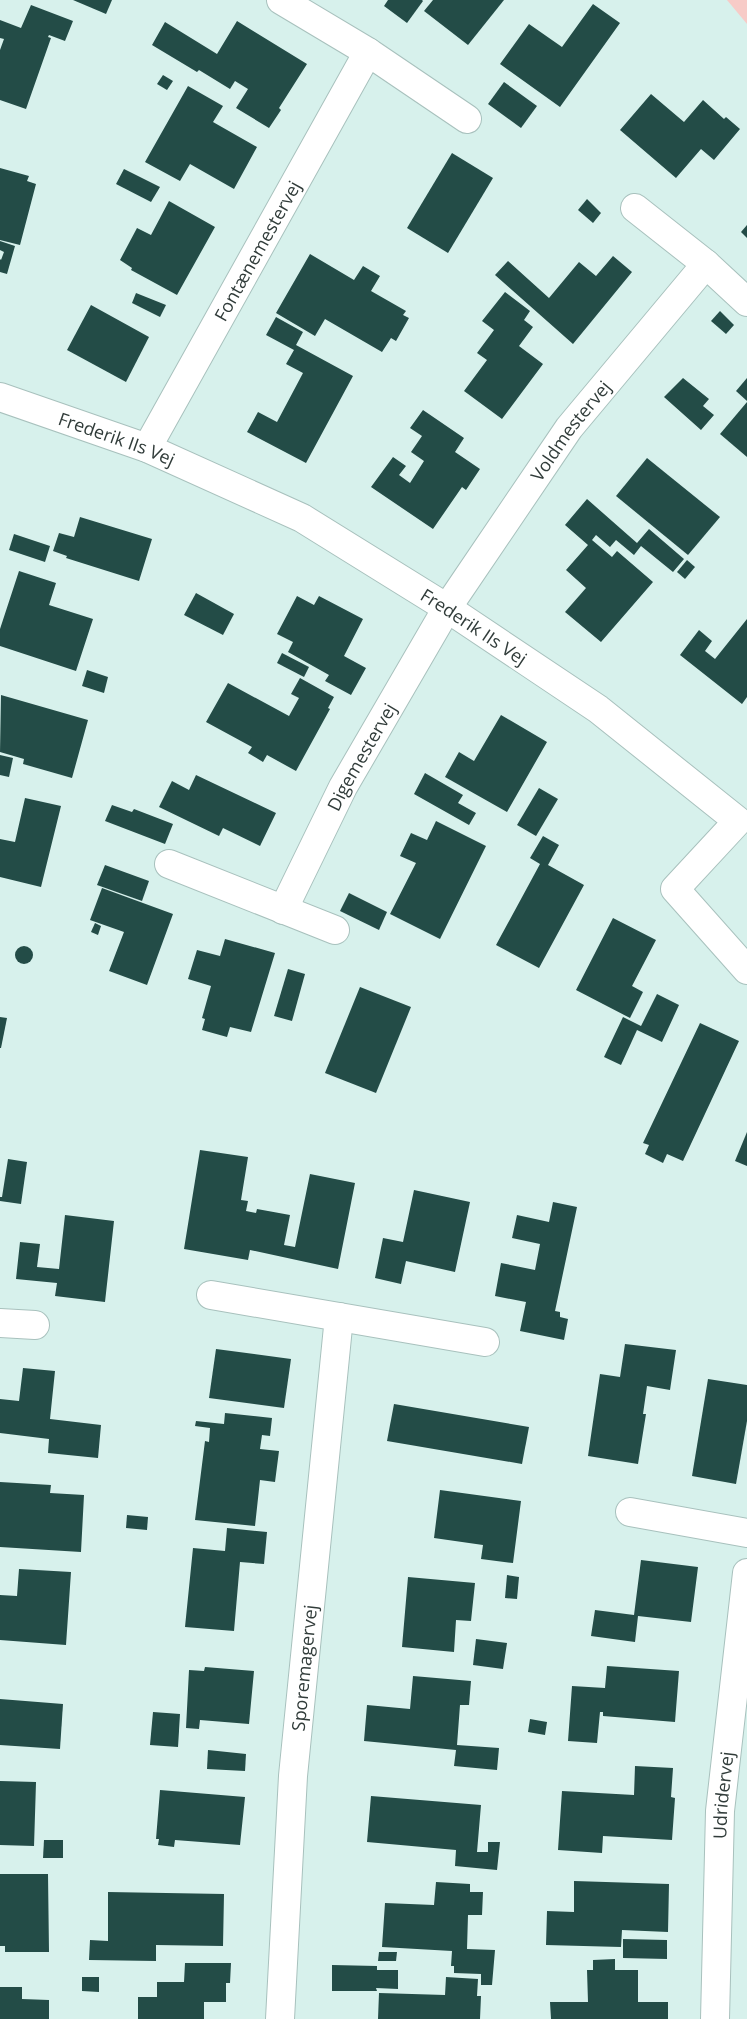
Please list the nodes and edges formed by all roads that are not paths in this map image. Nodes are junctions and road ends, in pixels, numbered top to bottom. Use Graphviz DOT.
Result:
graph roads {
  1 [pos="281,0"];
  2 [pos="368,52"];
  3 [pos="467,119"];
  4 [pos="636,208"];
  5 [pos="706,264"];
  6 [pos="747,302"];
  7 [pos="1,402"];
  8 [pos="147,448"];
  9 [pos="447,608"];
  10 [pos="169,864"];
  11 [pos="284,910"];
  12 [pos="335,930"];
  13 [pos="747,970"];
  14 [pos="211,1295"];
  15 [pos="339,1317"];
  16 [pos="0,1323"];
  17 [pos="35,1325"];
  18 [pos="485,1342"];
  19 [pos="630,1512"];
  20 [pos="747,1533"];
  21 [pos="747,1574"];
  22 [pos="280,2019"];
  23 [pos="714,2019"];
  1 -- 2 [label="street"];
  2 -- 3 [label="street"];
  2 -- 8 [label="street, Fontænemestervej"];
  4 -- 5 [label="street"];
  5 -- 6 [label="street"];
  5 -- 9 [label="street, Voldmestervej"];
  7 -- 8 [label="street, Frederik IIs Vej"];
  8 -- 9 [label="street, Frederik IIs Vej"];
  9 -- 11 [label="street, Digemestervej"];
  9 -- 13 [label="street, Frederik IIs Vej"];
  10 -- 11 [label="street"];
  11 -- 12 [label="street"];
  14 -- 15 [label="street"];
  15 -- 18 [label="street"];
  15 -- 22 [label="street, Sporemagervej"];
  16 -- 17 [label="street"];
  19 -- 20 [label="street"];
  21 -- 23 [label="street, Udridervej"];
}
